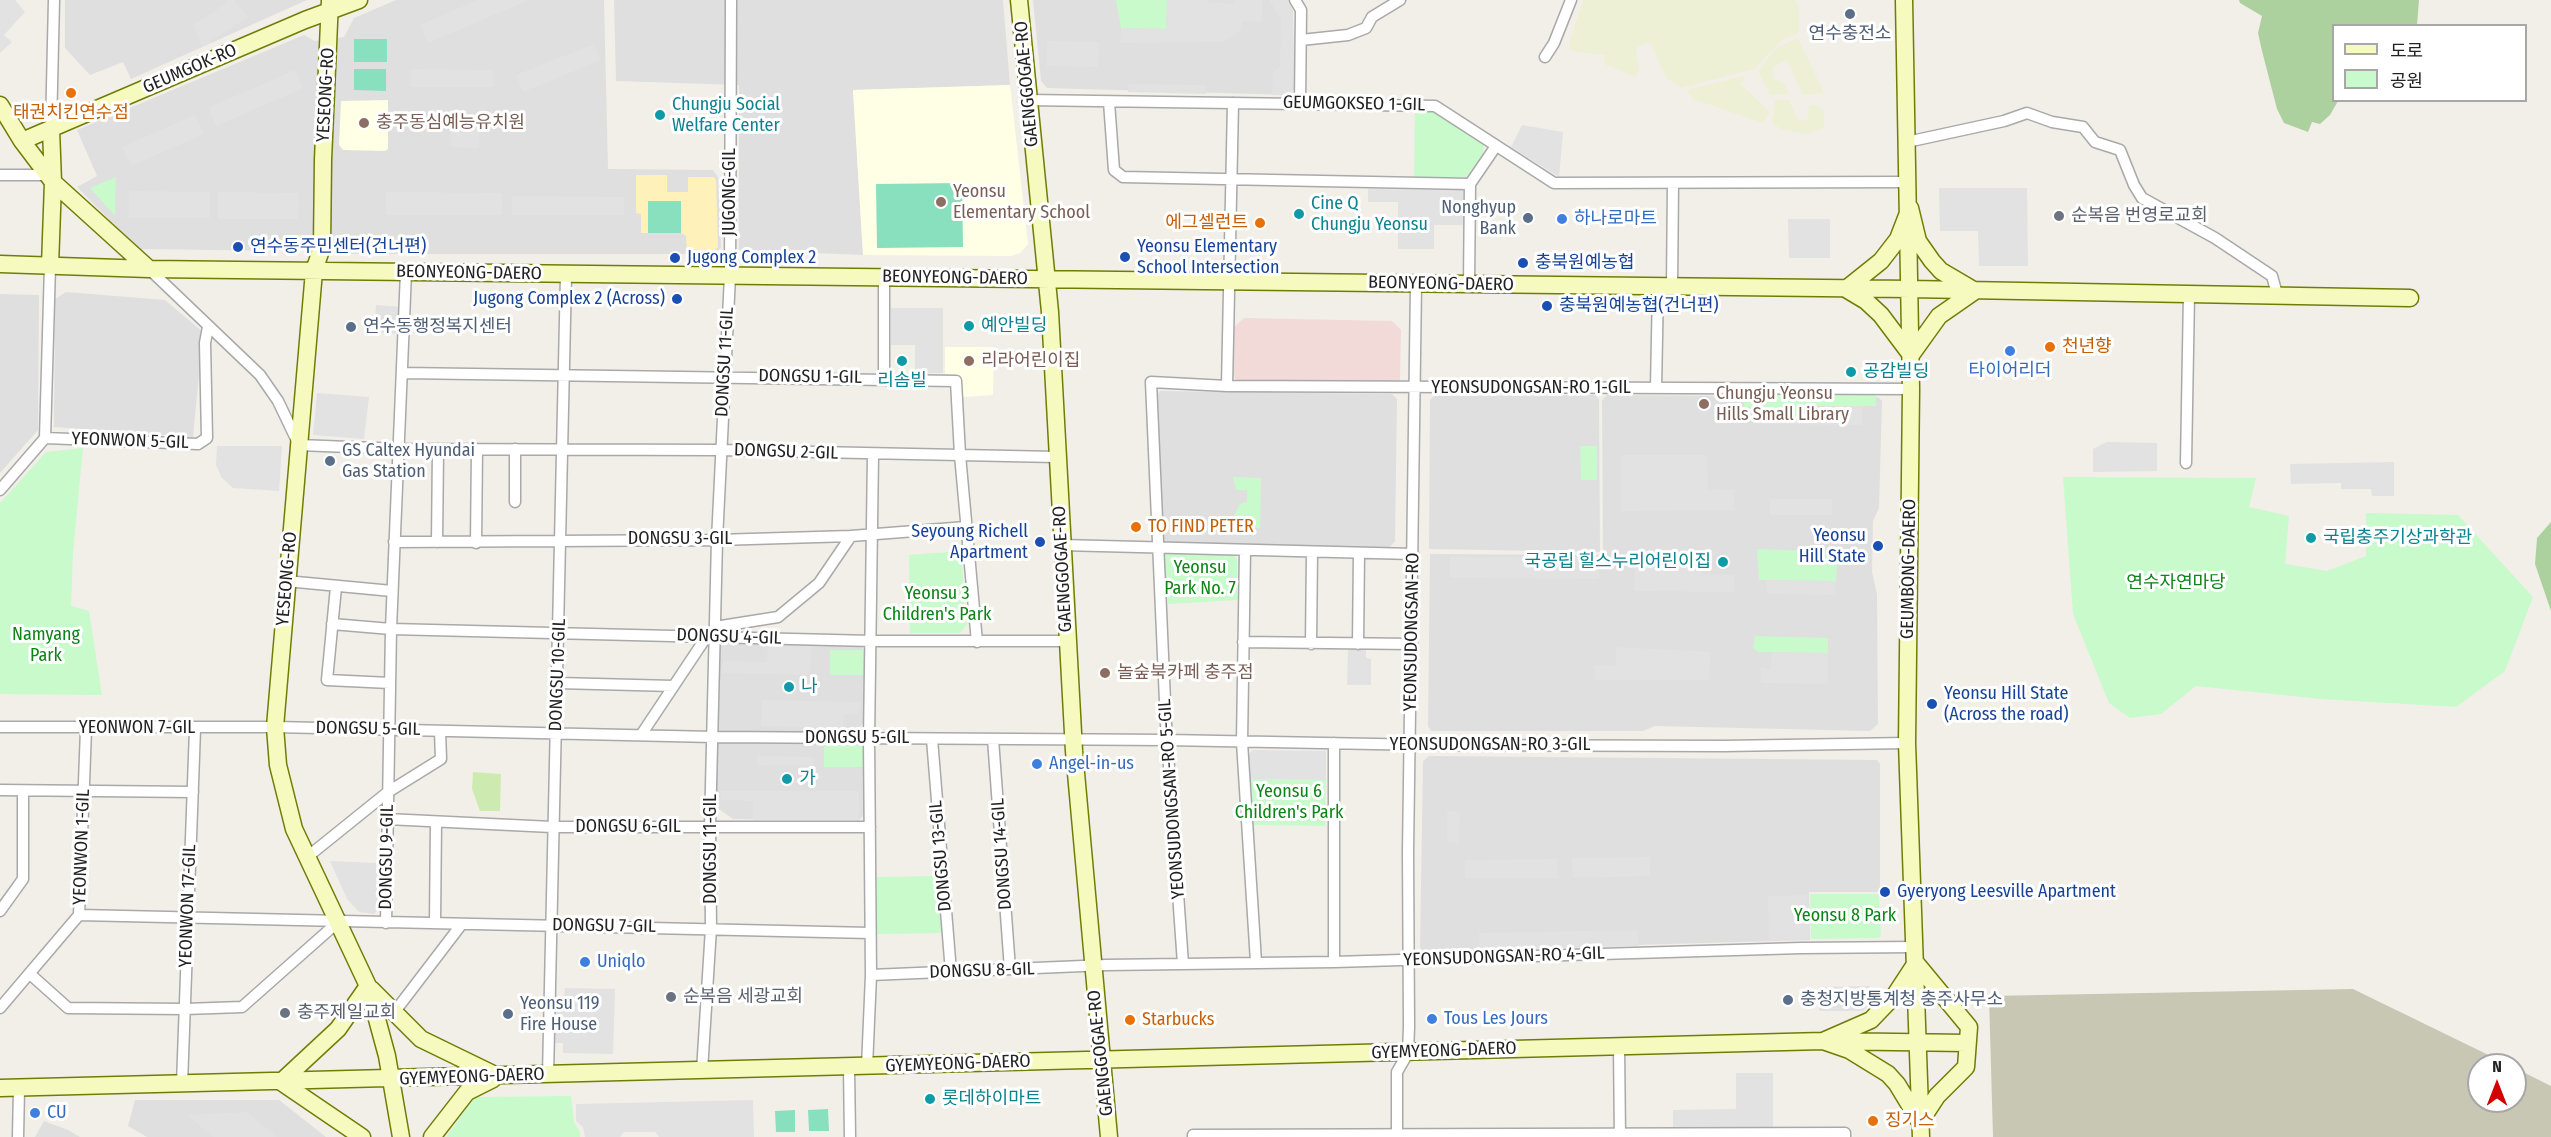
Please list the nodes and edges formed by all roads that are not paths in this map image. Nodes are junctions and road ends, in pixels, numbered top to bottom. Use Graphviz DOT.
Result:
graph roads {
  1 [pos="54,0"];
  2 [pos="359,0"];
  3 [pos="731,0"];
  4 [pos="1019,0"];
  5 [pos="1296,0"];
  6 [pos="1400,0"];
  7 [pos="1571,0"];
  8 [pos="1904,0"];
  9 [pos="330,6"];
  10 [pos="1301,40"];
  11 [pos="1545,57"];
  12 [pos="1028,100"];
  13 [pos="1108,102"];
  14 [pos="1233,103"];
  15 [pos="1300,103"];
  16 [pos="0,105"];
  17 [pos="51,129"];
  18 [pos="22,141"];
  19 [pos="1907,142"];
  20 [pos="1496,146"];
  21 [pos="0,175"];
  22 [pos="50,178"];
  23 [pos="1232,179"];
  24 [pos="1909,182"];
  25 [pos="1673,183"];
  26 [pos="1470,184"];
  27 [pos="1910,208"];
  28 [pos="0,264"];
  29 [pos="50,266"];
  30 [pos="149,269"];
  31 [pos="314,271"];
  32 [pos="406,272"];
  33 [pos="566,275"];
  34 [pos="730,276"];
  35 [pos="884,278"];
  36 [pos="1047,280"];
  37 [pos="1230,282"];
  38 [pos="1416,284"];
  39 [pos="1469,285"];
  40 [pos="1665,287"];
  41 [pos="1846,289"];
  42 [pos="1910,290"];
  43 [pos="1975,291"];
  44 [pos="2189,294"];
  45 [pos="2277,294"];
  46 [pos="2410,298"];
  47 [pos="208,327"];
  48 [pos="1911,354"];
  49 [pos="403,373"];
  50 [pos="565,376"];
  51 [pos="724,376"];
  52 [pos="884,378"];
  53 [pos="1151,382"];
  54 [pos="1227,386"];
  55 [pos="1415,387"];
  56 [pos="1656,388"];
  57 [pos="1911,389"];
  58 [pos="45,438"];
  59 [pos="299,444"];
  60 [pos="399,449"];
  61 [pos="438,449"];
  62 [pos="477,449"];
  63 [pos="515,449"];
  64 [pos="563,449"];
  65 [pos="720,450"];
  66 [pos="873,454"];
  67 [pos="960,455"];
  68 [pos="1056,457"];
  69 [pos="2186,464"];
  70 [pos="0,490"];
  71 [pos="515,502"];
  72 [pos="966,527"];
  73 [pos="872,534"];
  74 [pos="851,536"];
  75 [pos="561,539"];
  76 [pos="717,540"];
  77 [pos="394,542"];
  78 [pos="437,542"];
  79 [pos="476,543"];
  80 [pos="1061,545"];
  81 [pos="1157,547"];
  82 [pos="1245,550"];
  83 [pos="1312,552"];
  84 [pos="1359,553"];
  85 [pos="1413,554"];
  86 [pos="286,581"];
  87 [pos="336,587"];
  88 [pos="392,591"];
  89 [pos="332,624"];
  90 [pos="391,628"];
  91 [pos="712,633"];
  92 [pos="559,634"];
  93 [pos="872,641"];
  94 [pos="1067,641"];
  95 [pos="977,642"];
  96 [pos="1243,642"];
  97 [pos="1311,644"];
  98 [pos="1358,644"];
  99 [pos="1412,644"];
  100 [pos="390,683"];
  101 [pos="558,683"];
  102 [pos="673,686"];
  103 [pos="0,727"];
  104 [pos="275,727"];
  105 [pos="86,729"];
  106 [pos="195,729"];
  107 [pos="390,729"];
  108 [pos="440,731"];
  109 [pos="556,734"];
  110 [pos="641,735"];
  111 [pos="713,737"];
  112 [pos="869,739"];
  113 [pos="932,739"];
  114 [pos="1073,739"];
  115 [pos="993,740"];
  116 [pos="1167,740"];
  117 [pos="1242,742"];
  118 [pos="1334,743"];
  119 [pos="1907,743"];
  120 [pos="1410,745"];
  121 [pos="0,790"];
  122 [pos="83,790"];
  123 [pos="23,791"];
  124 [pos="193,792"];
  125 [pos="388,792"];
  126 [pos="387,819"];
  127 [pos="436,822"];
  128 [pos="552,827"];
  129 [pos="710,827"];
  130 [pos="870,827"];
  131 [pos="306,858"];
  132 [pos="0,911"];
  133 [pos="79,915"];
  134 [pos="187,917"];
  135 [pos="338,922"];
  136 [pos="435,922"];
  137 [pos="386,923"];
  138 [pos="550,924"];
  139 [pos="462,925"];
  140 [pos="711,928"];
  141 [pos="870,933"];
  142 [pos="1915,955"];
  143 [pos="1409,959"];
  144 [pos="1256,962"];
  145 [pos="1334,962"];
  146 [pos="1183,964"];
  147 [pos="1093,966"];
  148 [pos="1010,969"];
  149 [pos="951,972"];
  150 [pos="30,974"];
  151 [pos="871,975"];
  152 [pos="368,986"];
  153 [pos="0,1008"];
  154 [pos="185,1009"];
  155 [pos="393,1014"];
  156 [pos="1823,1041"];
  157 [pos="1916,1042"];
  158 [pos="1967,1043"];
  159 [pos="1619,1047"];
  160 [pos="1408,1053"];
  161 [pos="1103,1060"];
  162 [pos="849,1067"];
  163 [pos="867,1067"];
  164 [pos="702,1071"];
  165 [pos="548,1075"];
  166 [pos="498,1076"];
  167 [pos="391,1079"];
  168 [pos="281,1082"];
  169 [pos="182,1084"];
  170 [pos="0,1088"];
  171 [pos="20,1088"];
  172 [pos="1921,1129"];
  173 [pos="1397,1136"];
  174 [pos="1620,1136"];
  175 [pos="18,1137"];
  176 [pos="362,1137"];
  177 [pos="401,1137"];
  178 [pos="432,1137"];
  179 [pos="850,1137"];
  180 [pos="1109,1137"];
  181 [pos="1193,1137"];
  182 [pos="1845,1137"];
  1 -- 17 [label="street"];
  2 -- 9 [label="street, GEUMGOK-RO"];
  3 -- 34 [label="street, JUGONG-GIL"];
  4 -- 12 [label="street, GAENGGOGAE-RO"];
  5 -- 10 [label="street"];
  6 -- 10 [label="street"];
  7 -- 11 [label="street"];
  8 -- 19 [label="street, GEUMBONG-DAERO"];
  9 -- 17 [label="street, GEUMGOK-RO"];
  9 -- 31 [label="street, YESEONG-RO"];
  10 -- 15 [label="street"];
  12 -- 13 [label="street, GEUMGOKSEO 1-GIL"];
  12 -- 36 [label="street, GAENGGOGAE-RO"];
  13 -- 14 [label="street, GEUMGOKSEO 1-GIL"];
  13 -- 23 [label="street"];
  14 -- 15 [label="street, GEUMGOKSEO 1-GIL"];
  14 -- 23 [label="street"];
  15 -- 20 [label="street, GEUMGOKSEO 1-GIL"];
  16 -- 18 [label="street"];
  17 -- 18 [label="street, GEUMGOK-RO"];
  17 -- 22 [label="street"];
  18 -- 22 [label="street"];
  19 -- 24 [label="street, GEUMBONG-DAERO"];
  19 -- 45 [label="street"];
  20 -- 25 [label="street, GEUMGOKSEO 1-GIL"];
  20 -- 26 [label="street"];
  21 -- 22 [label="street"];
  22 -- 29 [label="street"];
  22 -- 30 [label="street"];
  23 -- 26 [label="street"];
  23 -- 37 [label="street"];
  24 -- 25 [label="street, GEUMGOKSEO 1-GIL"];
  24 -- 27 [label="street, GEUMBONG-DAERO"];
  25 -- 40 [label="street"];
  26 -- 39 [label="street"];
  27 -- 41 [label="street"];
  27 -- 42 [label="street, GEUMBONG-DAERO"];
  27 -- 43 [label="street"];
  28 -- 29 [label="street, BEONYEONG-DAERO"];
  29 -- 30 [label="street, BEONYEONG-DAERO"];
  29 -- 58 [label="street"];
  30 -- 31 [label="street, BEONYEONG-DAERO"];
  30 -- 47 [label="street"];
  31 -- 32 [label="street, BEONYEONG-DAERO"];
  31 -- 59 [label="street, YESEONG-RO"];
  32 -- 33 [label="street, BEONYEONG-DAERO"];
  32 -- 49 [label="street, DONGSU 9-GIL"];
  33 -- 34 [label="street, BEONYEONG-DAERO"];
  33 -- 50 [label="street, DONGSU 10-GIL"];
  34 -- 35 [label="street, BEONYEONG-DAERO"];
  34 -- 51 [label="street, DONGSU 11-GIL"];
  35 -- 36 [label="street, BEONYEONG-DAERO"];
  35 -- 52 [label="street"];
  36 -- 37 [label="street, BEONYEONG-DAERO"];
  36 -- 68 [label="street, GAENGGOGAE-RO"];
  37 -- 38 [label="street, BEONYEONG-DAERO"];
  37 -- 54 [label="street"];
  38 -- 39 [label="street, BEONYEONG-DAERO"];
  38 -- 55 [label="street, YEONSUDONGSAN-RO"];
  39 -- 40 [label="street, BEONYEONG-DAERO"];
  40 -- 41 [label="street, BEONYEONG-DAERO"];
  40 -- 56 [label="street"];
  41 -- 42 [label="street, BEONYEONG-DAERO"];
  41 -- 48 [label="street"];
  42 -- 43 [label="street, BEONYEONG-DAERO"];
  42 -- 48 [label="street, GEUMBONG-DAERO"];
  43 -- 44 [label="street, BEONYEONG-DAERO"];
  43 -- 48 [label="street"];
  44 -- 45 [label="street, BEONYEONG-DAERO"];
  44 -- 69 [label="street"];
  45 -- 46 [label="street, BEONYEONG-DAERO"];
  47 -- 58 [label="street, YEONWON 5-GIL"];
  47 -- 59 [label="street"];
  48 -- 57 [label="street, GEUMBONG-DAERO"];
  49 -- 50 [label="street, DONGSU 1-GIL"];
  49 -- 60 [label="street, DONGSU 9-GIL"];
  50 -- 51 [label="street, DONGSU 1-GIL"];
  50 -- 64 [label="street, DONGSU 10-GIL"];
  51 -- 52 [label="street, DONGSU 1-GIL"];
  51 -- 65 [label="street, DONGSU 11-GIL"];
  52 -- 67 [label="street, DONGSU 1-GIL"];
  53 -- 54 [label="street, YEONSUDONGSAN-RO 1-GIL"];
  53 -- 81 [label="street, YEONSUDONGSAN-RO 5-GIL"];
  54 -- 55 [label="street, YEONSUDONGSAN-RO 1-GIL"];
  55 -- 56 [label="street, YEONSUDONGSAN-RO 1-GIL"];
  55 -- 85 [label="street, YEONSUDONGSAN-RO"];
  56 -- 57 [label="street, YEONSUDONGSAN-RO 1-GIL"];
  57 -- 119 [label="street, GEUMBONG-DAERO"];
  58 -- 70 [label="street, YEONWON 5-GIL"];
  59 -- 60 [label="street, DONGSU 2-GIL"];
  59 -- 86 [label="street, YESEONG-RO"];
  60 -- 61 [label="street, DONGSU 2-GIL"];
  60 -- 77 [label="street, DONGSU 9-GIL"];
  61 -- 62 [label="street, DONGSU 2-GIL"];
  61 -- 78 [label="street"];
  62 -- 63 [label="street, DONGSU 2-GIL"];
  62 -- 79 [label="street"];
  63 -- 64 [label="street, DONGSU 2-GIL"];
  63 -- 71 [label="street"];
  64 -- 65 [label="street, DONGSU 2-GIL"];
  64 -- 75 [label="street, DONGSU 10-GIL"];
  65 -- 66 [label="street, DONGSU 2-GIL"];
  65 -- 76 [label="street, DONGSU 11-GIL"];
  66 -- 67 [label="street, DONGSU 2-GIL"];
  66 -- 73 [label="street"];
  67 -- 68 [label="street, DONGSU 2-GIL"];
  67 -- 72 [label="street, DONGSU 1-GIL"];
  68 -- 80 [label="street, GAENGGOGAE-RO"];
  72 -- 73 [label="street, DONGSU 3-GIL"];
  72 -- 95 [label="street, DONGSU 1-GIL"];
  73 -- 74 [label="street, DONGSU 3-GIL"];
  73 -- 93 [label="street"];
  74 -- 76 [label="street, DONGSU 3-GIL"];
  74 -- 91 [label="street"];
  75 -- 76 [label="street, DONGSU 3-GIL"];
  75 -- 79 [label="street, DONGSU 3-GIL"];
  75 -- 92 [label="street, DONGSU 10-GIL"];
  76 -- 91 [label="street, DONGSU 11-GIL"];
  77 -- 78 [label="street, DONGSU 3-GIL"];
  77 -- 88 [label="street, DONGSU 9-GIL"];
  78 -- 79 [label="street, DONGSU 3-GIL"];
  80 -- 81 [label="street"];
  80 -- 94 [label="street, GAENGGOGAE-RO"];
  81 -- 82 [label="street"];
  81 -- 116 [label="street, YEONSUDONGSAN-RO 5-GIL"];
  82 -- 83 [label="street"];
  82 -- 96 [label="street"];
  83 -- 84 [label="street"];
  83 -- 97 [label="street"];
  84 -- 85 [label="street"];
  84 -- 98 [label="street"];
  85 -- 99 [label="street, YEONSUDONGSAN-RO"];
  86 -- 87 [label="street"];
  86 -- 104 [label="street, YESEONG-RO"];
  87 -- 88 [label="street"];
  87 -- 89 [label="street"];
  88 -- 90 [label="street, DONGSU 9-GIL"];
  89 -- 90 [label="street"];
  89 -- 100 [label="street"];
  90 -- 92 [label="street, DONGSU 4-GIL"];
  90 -- 100 [label="street, DONGSU 9-GIL"];
  91 -- 92 [label="street, DONGSU 4-GIL"];
  91 -- 93 [label="street, DONGSU 4-GIL"];
  91 -- 102 [label="street"];
  91 -- 111 [label="street, DONGSU 11-GIL"];
  92 -- 101 [label="street, DONGSU 10-GIL"];
  93 -- 95 [label="street, DONGSU 4-GIL"];
  93 -- 112 [label="street"];
  94 -- 95 [label="street, DONGSU 4-GIL"];
  94 -- 114 [label="street, GAENGGOGAE-RO"];
  96 -- 97 [label="street"];
  96 -- 117 [label="street"];
  97 -- 98 [label="street"];
  98 -- 99 [label="street"];
  99 -- 120 [label="street, YEONSUDONGSAN-RO"];
  100 -- 107 [label="street, DONGSU 9-GIL"];
  101 -- 102 [label="street"];
  101 -- 109 [label="street, DONGSU 10-GIL"];
  102 -- 110 [label="street"];
  103 -- 105 [label="street, YEONWON 7-GIL"];
  104 -- 106 [label="street, YEONWON 7-GIL"];
  104 -- 107 [label="street, DONGSU 5-GIL"];
  104 -- 131 [label="street, YESEONG-RO"];
  105 -- 106 [label="street, YEONWON 7-GIL"];
  105 -- 122 [label="street, YEONWON 1-GIL"];
  106 -- 124 [label="street, YEONWON 17-GIL"];
  107 -- 108 [label="street, DONGSU 5-GIL"];
  107 -- 125 [label="street, DONGSU 9-GIL"];
  108 -- 109 [label="street, DONGSU 5-GIL"];
  108 -- 125 [label="street, DONGSU 9-GIL"];
  109 -- 110 [label="street, DONGSU 5-GIL"];
  109 -- 128 [label="street, DONGSU 10-GIL"];
  110 -- 111 [label="street, DONGSU 5-GIL"];
  111 -- 112 [label="street, DONGSU 5-GIL"];
  111 -- 129 [label="street, DONGSU 11-GIL"];
  112 -- 113 [label="street, DONGSU 5-GIL"];
  112 -- 130 [label="street"];
  113 -- 115 [label="street, DONGSU 5-GIL"];
  113 -- 149 [label="street, DONGSU 13-GIL"];
  114 -- 115 [label="street, DONGSU 5-GIL"];
  114 -- 116 [label="street, YEONSUDONGSAN-RO 3-GIL"];
  114 -- 147 [label="street, GAENGGOGAE-RO"];
  115 -- 148 [label="street, DONGSU 14-GIL"];
  116 -- 117 [label="street, YEONSUDONGSAN-RO 3-GIL"];
  116 -- 146 [label="street, YEONSUDONGSAN-RO 5-GIL"];
  117 -- 118 [label="street, YEONSUDONGSAN-RO 3-GIL"];
  117 -- 144 [label="street"];
  118 -- 120 [label="street, YEONSUDONGSAN-RO 3-GIL"];
  118 -- 145 [label="street"];
  119 -- 120 [label="street, YEONSUDONGSAN-RO 3-GIL"];
  119 -- 142 [label="street, GEUMBONG-DAERO"];
  120 -- 143 [label="street, YEONSUDONGSAN-RO"];
  121 -- 123 [label="street"];
  122 -- 123 [label="street"];
  122 -- 124 [label="street"];
  122 -- 133 [label="street, YEONWON 1-GIL"];
  123 -- 132 [label="street"];
  124 -- 134 [label="street, YEONWON 17-GIL"];
  125 -- 126 [label="street, DONGSU 9-GIL"];
  125 -- 131 [label="street"];
  126 -- 127 [label="street, DONGSU 6-GIL"];
  126 -- 137 [label="street, DONGSU 9-GIL"];
  127 -- 128 [label="street, DONGSU 6-GIL"];
  127 -- 136 [label="street"];
  128 -- 129 [label="street, DONGSU 6-GIL"];
  128 -- 138 [label="street, DONGSU 10-GIL"];
  129 -- 130 [label="street, DONGSU 6-GIL"];
  129 -- 140 [label="street, DONGSU 11-GIL"];
  130 -- 141 [label="street"];
  131 -- 135 [label="street, YESEONG-RO"];
  133 -- 134 [label="street, DONGSU 7-GIL"];
  133 -- 150 [label="street, YEONWON 1-GIL"];
  134 -- 135 [label="street, DONGSU 7-GIL"];
  134 -- 154 [label="street, YEONWON 17-GIL"];
  135 -- 137 [label="street, DONGSU 7-GIL"];
  135 -- 152 [label="street, YESEONG-RO"];
  135 -- 154 [label="street"];
  136 -- 137 [label="street, DONGSU 7-GIL"];
  136 -- 139 [label="street, DONGSU 7-GIL"];
  138 -- 139 [label="street, DONGSU 7-GIL"];
  138 -- 140 [label="street, DONGSU 7-GIL"];
  138 -- 165 [label="street, DONGSU 10-GIL"];
  139 -- 155 [label="street"];
  140 -- 141 [label="street, DONGSU 7-GIL"];
  140 -- 164 [label="street, DONGSU 11-GIL"];
  141 -- 151 [label="street"];
  142 -- 143 [label="street, YEONSUDONGSAN-RO 4-GIL"];
  142 -- 156 [label="street"];
  142 -- 157 [label="street, GEUMBONG-DAERO"];
  142 -- 158 [label="street"];
  143 -- 145 [label="street, YEONSUDONGSAN-RO 4-GIL"];
  143 -- 160 [label="street, YEONSUDONGSAN-RO"];
  144 -- 145 [label="street, YEONSUDONGSAN-RO 4-GIL"];
  144 -- 146 [label="street, YEONSUDONGSAN-RO 4-GIL"];
  146 -- 147 [label="street, YEONSUDONGSAN-RO 4-GIL"];
  147 -- 148 [label="street, DONGSU 8-GIL"];
  147 -- 161 [label="street, GAENGGOGAE-RO"];
  148 -- 149 [label="street, DONGSU 8-GIL"];
  149 -- 151 [label="street, DONGSU 8-GIL"];
  150 -- 153 [label="street, YEONWON 1-GIL"];
  150 -- 154 [label="street"];
  151 -- 163 [label="street"];
  152 -- 155 [label="street"];
  152 -- 167 [label="street, YESEONG-RO"];
  152 -- 168 [label="street"];
  154 -- 169 [label="street, YEONWON 17-GIL"];
  155 -- 166 [label="street"];
  156 -- 157 [label="street, GYEMYEONG-DAERO"];
  156 -- 159 [label="street, GYEMYEONG-DAERO"];
  156 -- 172 [label="street"];
  157 -- 158 [label="street, GYEMYEONG-DAERO"];
  157 -- 172 [label="street, GEUMBONG-DAERO"];
  158 -- 172 [label="street"];
  159 -- 160 [label="street, GYEMYEONG-DAERO"];
  159 -- 174 [label="street"];
  160 -- 161 [label="street, GYEMYEONG-DAERO"];
  160 -- 173 [label="street"];
  161 -- 163 [label="street, GYEMYEONG-DAERO"];
  161 -- 180 [label="street, GAENGGOGAE-RO"];
  162 -- 163 [label="street, GYEMYEONG-DAERO"];
  162 -- 164 [label="street, GYEMYEONG-DAERO"];
  162 -- 179 [label="street"];
  164 -- 165 [label="street, GYEMYEONG-DAERO"];
  165 -- 166 [label="street, GYEMYEONG-DAERO"];
  166 -- 167 [label="street, GYEMYEONG-DAERO"];
  166 -- 178 [label="street"];
  167 -- 168 [label="street, GYEMYEONG-DAERO"];
  167 -- 177 [label="street, YESEONG-RO"];
  168 -- 169 [label="street, GYEMYEONG-DAERO"];
  168 -- 176 [label="street"];
  169 -- 171 [label="street, GYEMYEONG-DAERO"];
  170 -- 171 [label="street, GYEMYEONG-DAERO"];
  171 -- 175 [label="street"];
  173 -- 174 [label="street"];
  173 -- 181 [label="street"];
  174 -- 182 [label="street"];
}
